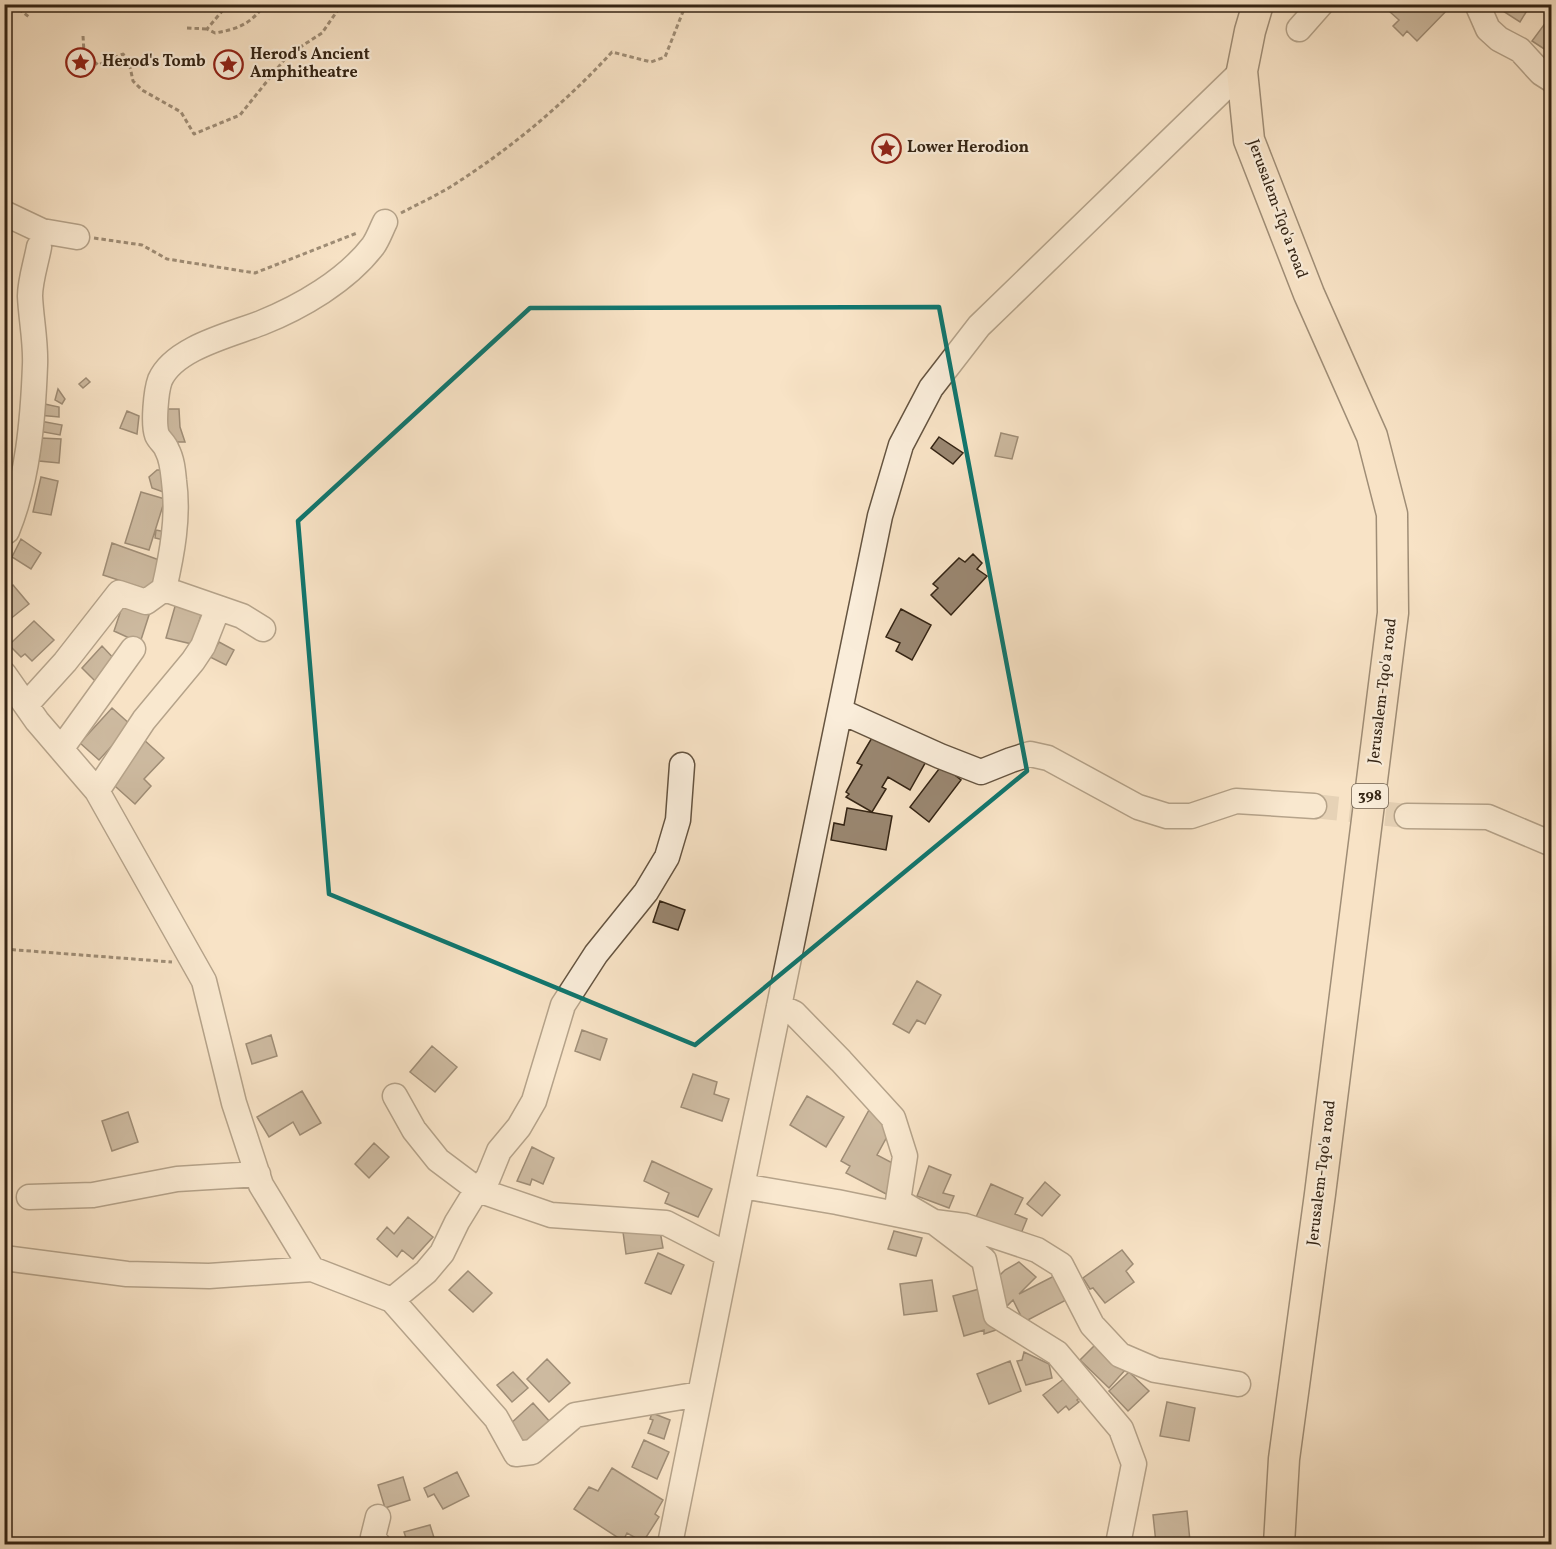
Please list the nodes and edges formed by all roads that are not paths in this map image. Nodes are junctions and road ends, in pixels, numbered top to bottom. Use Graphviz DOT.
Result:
graph roads {
  1 [pos="1258,4"];
  2 [pos="1321,4"];
  3 [pos="1477,4"];
  4 [pos="1299,29"];
  5 [pos="1242,71"];
  6 [pos="1551,80"];
  7 [pos="4,213"];
  8 [pos="385,222"];
  9 [pos="77,237"];
  10 [pos="39,247"];
  11 [pos="4,533"];
  12 [pos="164,589"];
  13 [pos="218,608"];
  14 [pos="263,629"];
  15 [pos="133,649"];
  16 [pos="4,674"];
  17 [pos="26,705"];
  18 [pos="840,711"];
  19 [pos="61,749"];
  20 [pos="682,765"];
  21 [pos="97,791"];
  22 [pos="1314,806"];
  23 [pos="1407,816"];
  24 [pos="1551,844"];
  25 [pos="779,1006"];
  26 [pos="395,1096"];
  27 [pos="258,1174"];
  28 [pos="742,1186"];
  29 [pos="478,1190"];
  30 [pos="28,1197"];
  31 [pos="934,1222"];
  32 [pos="728,1255"];
  33 [pos="4,1258"];
  34 [pos="312,1269"];
  35 [pos="392,1300"];
  36 [pos="1238,1384"];
  37 [pos="700,1394"];
  38 [pos="378,1516"];
  39 [pos="378,1545"];
  40 [pos="670,1545"];
  41 [pos="1118,1545"];
  42 [pos="1279,1545"];
  1 -- 5 [label="main road, Jerusalem-Tqo'a road / 398"];
  2 -- 4 [label="street"];
  3 -- 6 [label="street"];
  5 -- 18 [label="street"];
  5 -- 42 [label="main road, Jerusalem-Tqo'a road / 398"];
  7 -- 9 [label="street"];
  8 -- 12 [label="street"];
  10 -- 11 [label="street"];
  12 -- 13 [label="street"];
  12 -- 17 [label="street"];
  13 -- 14 [label="street"];
  13 -- 21 [label="street"];
  15 -- 19 [label="street"];
  16 -- 17 [label="street"];
  17 -- 19 [label="street"];
  18 -- 22 [label="street"];
  18 -- 25 [label="street"];
  19 -- 21 [label="street"];
  20 -- 29 [label="street"];
  21 -- 27 [label="street"];
  23 -- 24 [label="street"];
  25 -- 28 [label="street"];
  25 -- 31 [label="street"];
  26 -- 29 [label="street"];
  27 -- 30 [label="street"];
  27 -- 34 [label="street"];
  28 -- 31 [label="street"];
  28 -- 32 [label="street"];
  29 -- 32 [label="street"];
  29 -- 35 [label="street"];
  31 -- 36 [label="street"];
  31 -- 41 [label="street"];
  32 -- 37 [label="street"];
  33 -- 34 [label="street"];
  34 -- 35 [label="street"];
  35 -- 37 [label="street"];
  37 -- 40 [label="street"];
  38 -- 39 [label="street"];
}
